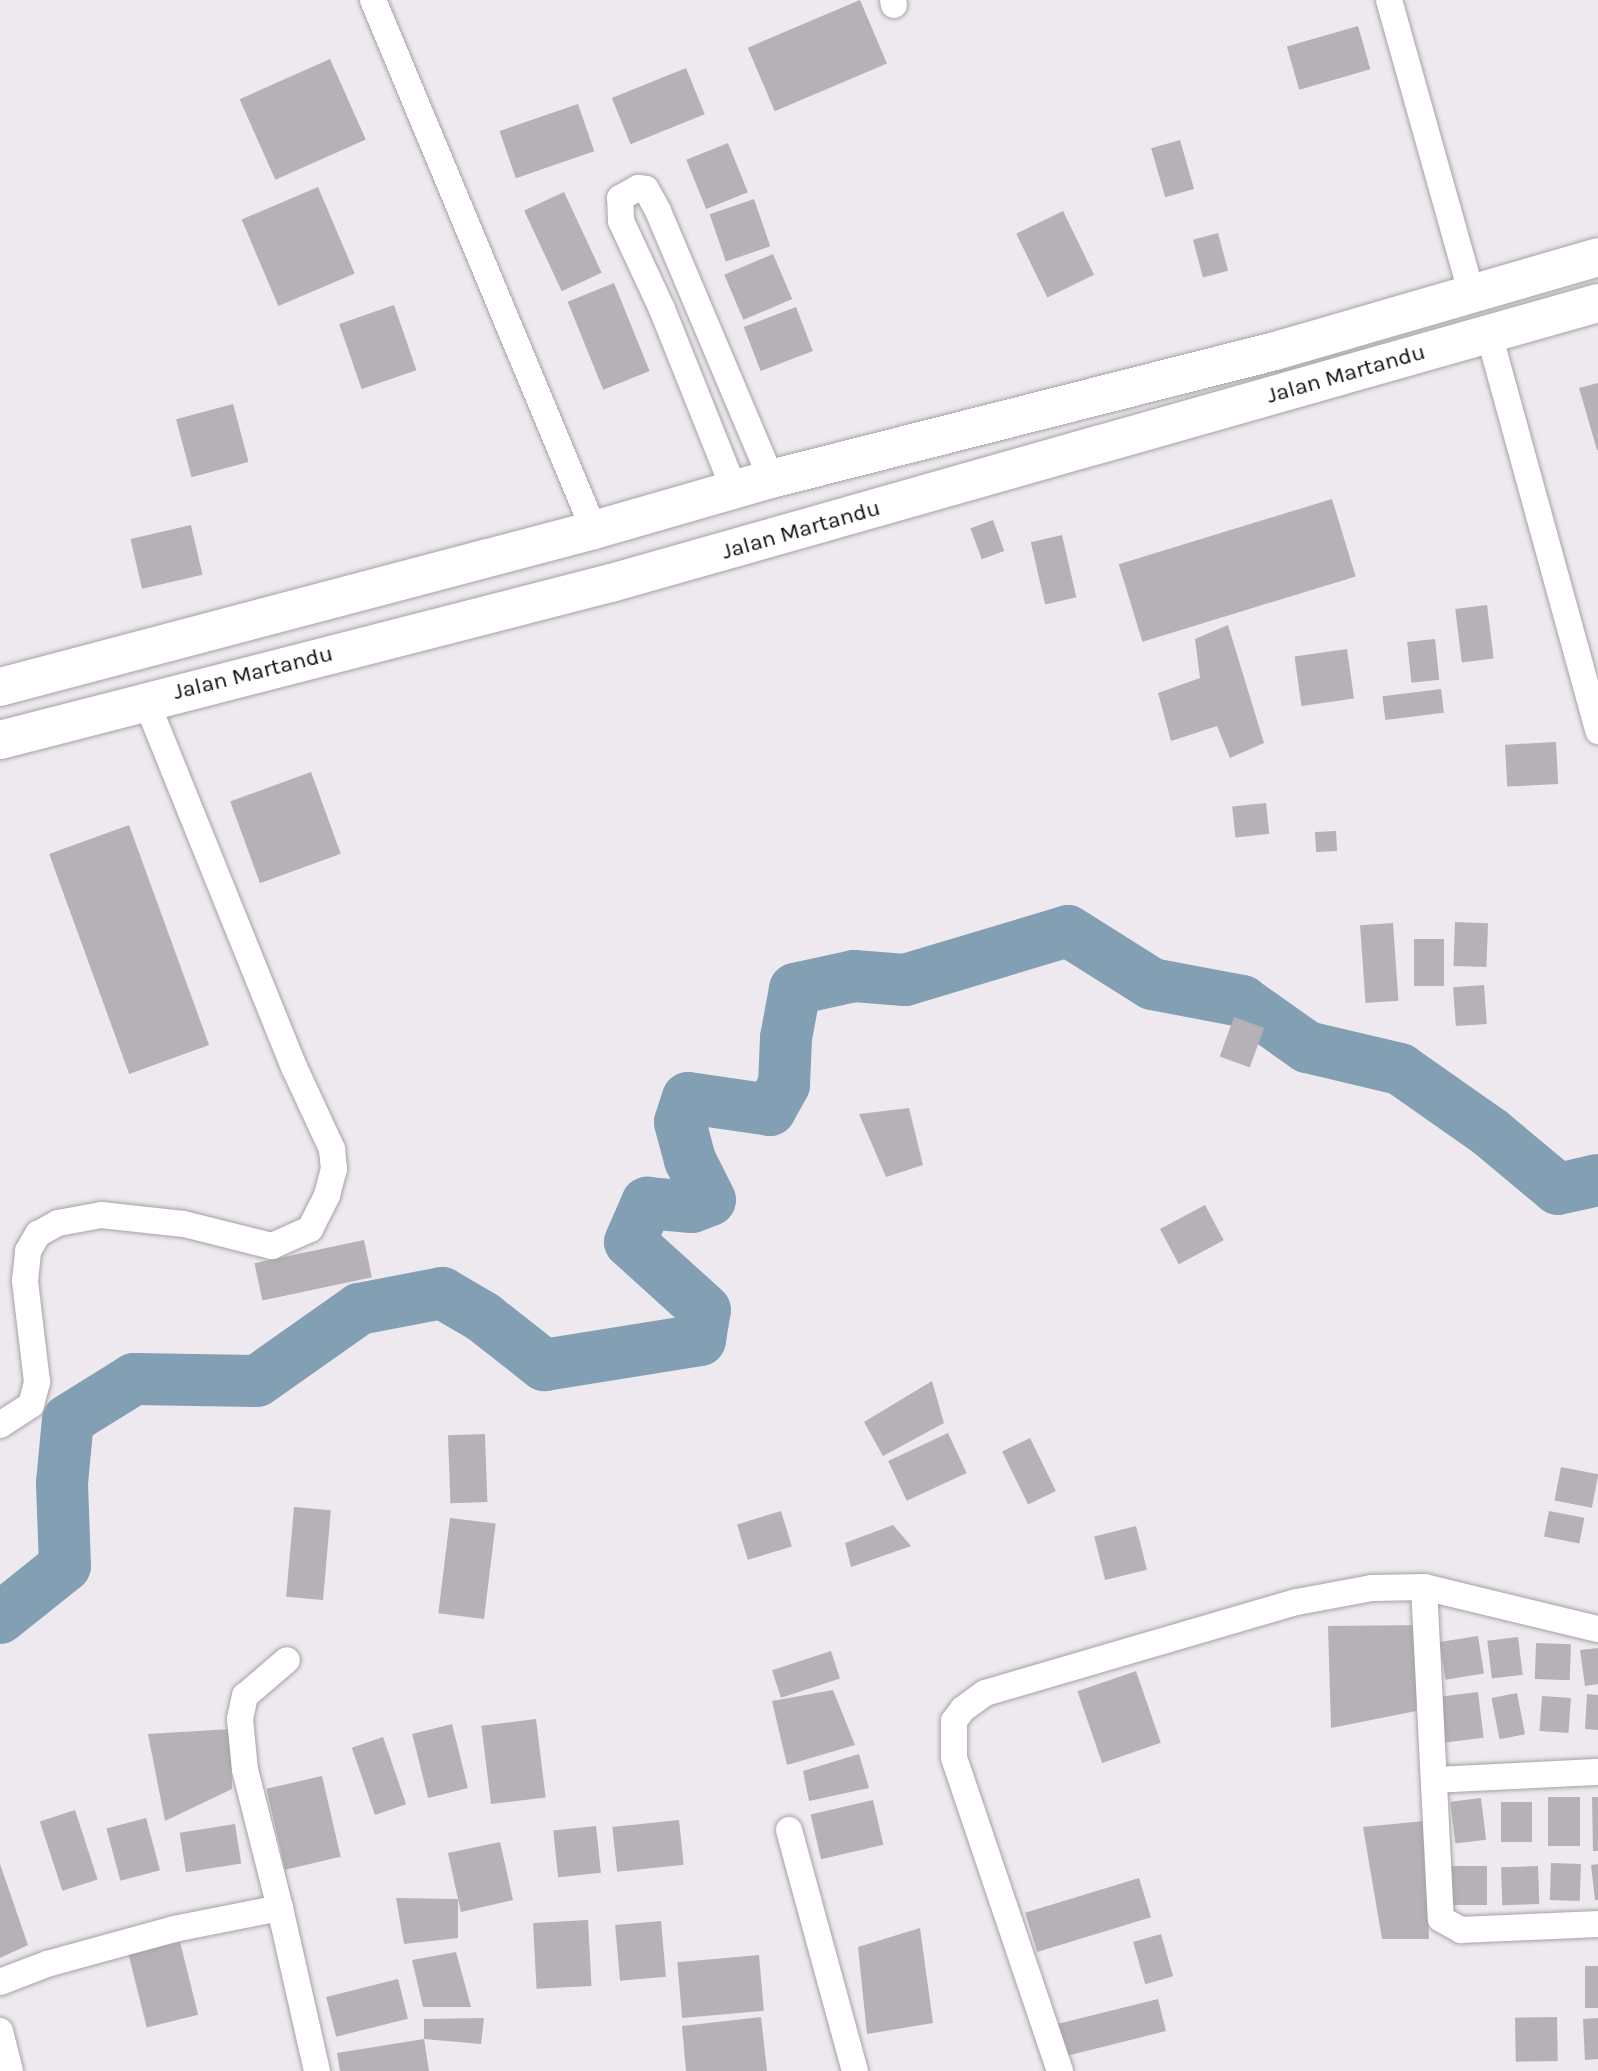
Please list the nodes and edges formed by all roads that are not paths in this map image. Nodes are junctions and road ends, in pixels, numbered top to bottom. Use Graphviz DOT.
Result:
graph roads {
  1 [pos="373,0"];
  2 [pos="1389,0"];
  3 [pos="1598,257"];
  4 [pos="1472,295"];
  5 [pos="1598,303"];
  6 [pos="1489,334"];
  7 [pos="1275,351"];
  8 [pos="1286,391"];
  9 [pos="771,479"];
  10 [pos="734,489"];
  11 [pos="594,530"];
  12 [pos="0,687"];
  13 [pos="146,700"];
  14 [pos="1598,730"];
  15 [pos="0,740"];
  16 [pos="0,1425"];
  17 [pos="1424,1587"];
  18 [pos="1598,1629"];
  19 [pos="287,1660"];
  20 [pos="1598,1772"];
  21 [pos="1434,1780"];
  22 [pos="789,1830"];
  23 [pos="279,1908"];
  24 [pos="1598,1924"];
  25 [pos="0,1982"];
  26 [pos="0,2031"];
  27 [pos="10,2071"];
  28 [pos="317,2071"];
  29 [pos="855,2071"];
  30 [pos="1060,2071"];
  1 -- 11 [label="street"];
  2 -- 4 [label="street"];
  3 -- 4 [label="highway, Jalan Martandu"];
  4 -- 7 [label="highway, Jalan Martandu"];
  5 -- 6 [label="highway, Jalan Martandu"];
  6 -- 8 [label="highway, Jalan Martandu"];
  6 -- 14 [label="street"];
  7 -- 8 [label="highway"];
  7 -- 9 [label="highway, Jalan Martandu"];
  8 -- 13 [label="highway, Jalan Martandu"];
  9 -- 10 [label="highway, Jalan Martandu"];
  9 -- 10 [label="street"];
  10 -- 11 [label="highway, Jalan Martandu"];
  11 -- 12 [label="highway, Jalan Martandu"];
  13 -- 15 [label="highway, Jalan Martandu"];
  13 -- 16 [label="street"];
  17 -- 18 [label="street"];
  17 -- 21 [label="street"];
  17 -- 30 [label="street"];
  19 -- 23 [label="street"];
  20 -- 21 [label="street"];
  21 -- 24 [label="street"];
  22 -- 29 [label="street"];
  23 -- 25 [label="street"];
  23 -- 28 [label="street"];
  26 -- 27 [label="street"];
}
